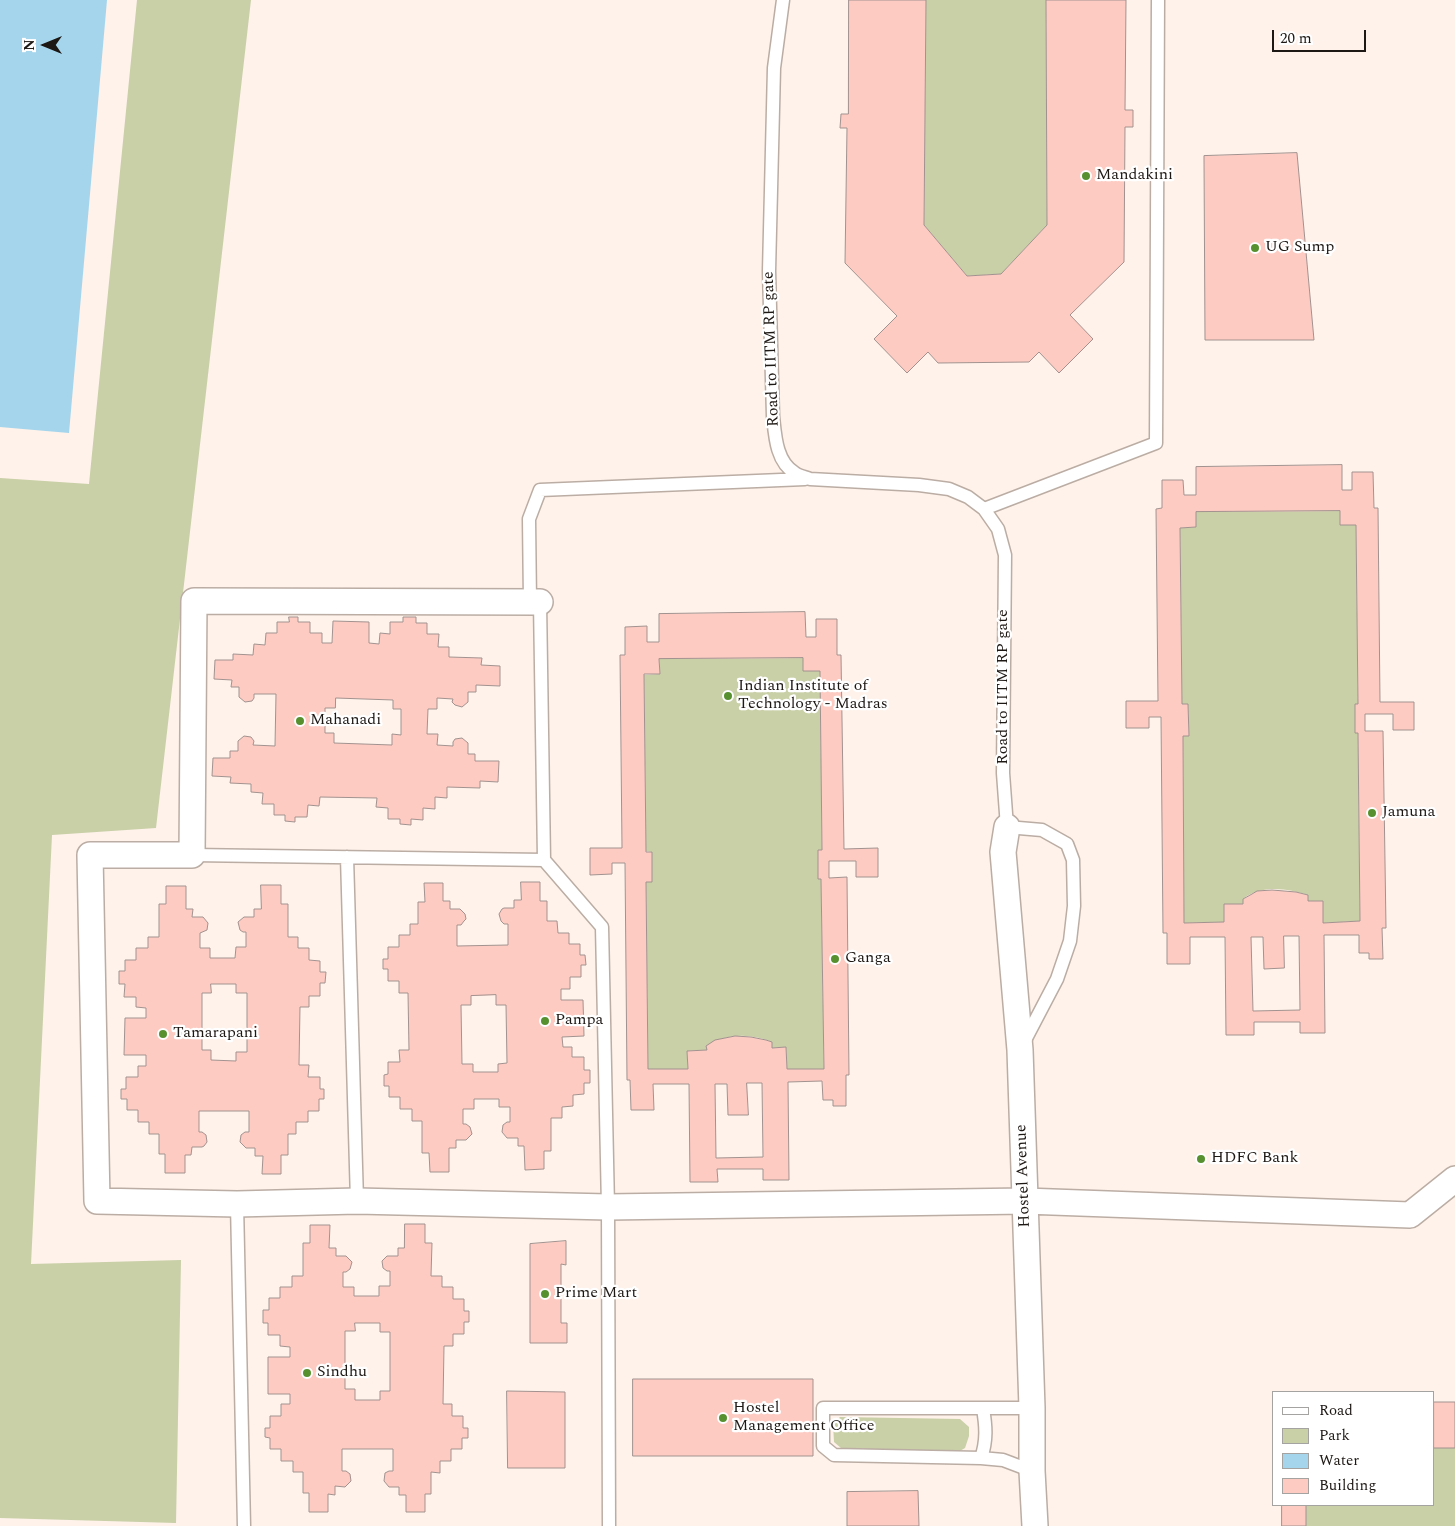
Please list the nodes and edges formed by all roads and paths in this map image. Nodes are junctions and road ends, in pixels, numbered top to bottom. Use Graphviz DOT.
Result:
graph roads {
  1 [pos="783,0"];
  2 [pos="1158,0"];
  3 [pos="810,479"];
  4 [pos="984,509"];
  5 [pos="535,602"];
  6 [pos="1008,827"];
  7 [pos="192,854"];
  8 [pos="347,857"];
  9 [pos="544,860"];
  10 [pos="1020,1050"];
  11 [pos="1455,1179"];
  12 [pos="357,1202"];
  13 [pos="1025,1202"];
  14 [pos="237,1204"];
  15 [pos="608,1206"];
  16 [pos="1032,1408"];
  17 [pos="983,1409"];
  18 [pos="981,1458"];
  19 [pos="1032,1471"];
  20 [pos="244,1526"];
  21 [pos="609,1526"];
  22 [pos="1034,1526"];
  1 -- 3 [label="lane, Road to IITM RP gate"];
  2 -- 4 [label="lane"];
  3 -- 4 [label="lane, Road to IITM RP gate"];
  3 -- 5 [label="lane"];
  4 -- 6 [label="lane, Road to IITM RP gate"];
  5 -- 7 [label="street"];
  5 -- 9 [label="lane"];
  6 -- 10 [label="street, Hostel Avenue"];
  6 -- 10 [label="lane"];
  7 -- 8 [label="lane"];
  7 -- 14 [label="street"];
  8 -- 9 [label="lane"];
  8 -- 12 [label="lane"];
  9 -- 15 [label="lane"];
  10 -- 13 [label="street, Hostel Avenue"];
  11 -- 13 [label="street"];
  12 -- 14 [label="street"];
  12 -- 15 [label="street"];
  13 -- 15 [label="street"];
  13 -- 16 [label="street, Hostel Avenue"];
  14 -- 20 [label="lane"];
  15 -- 21 [label="lane"];
  16 -- 17 [label="lane"];
  16 -- 19 [label="street, Hostel Avenue"];
  17 -- 18 [label="lane"];
  17 -- 18 [label="lane"];
  18 -- 19 [label="lane"];
  19 -- 22 [label="street, Hostel Avenue"];
}
